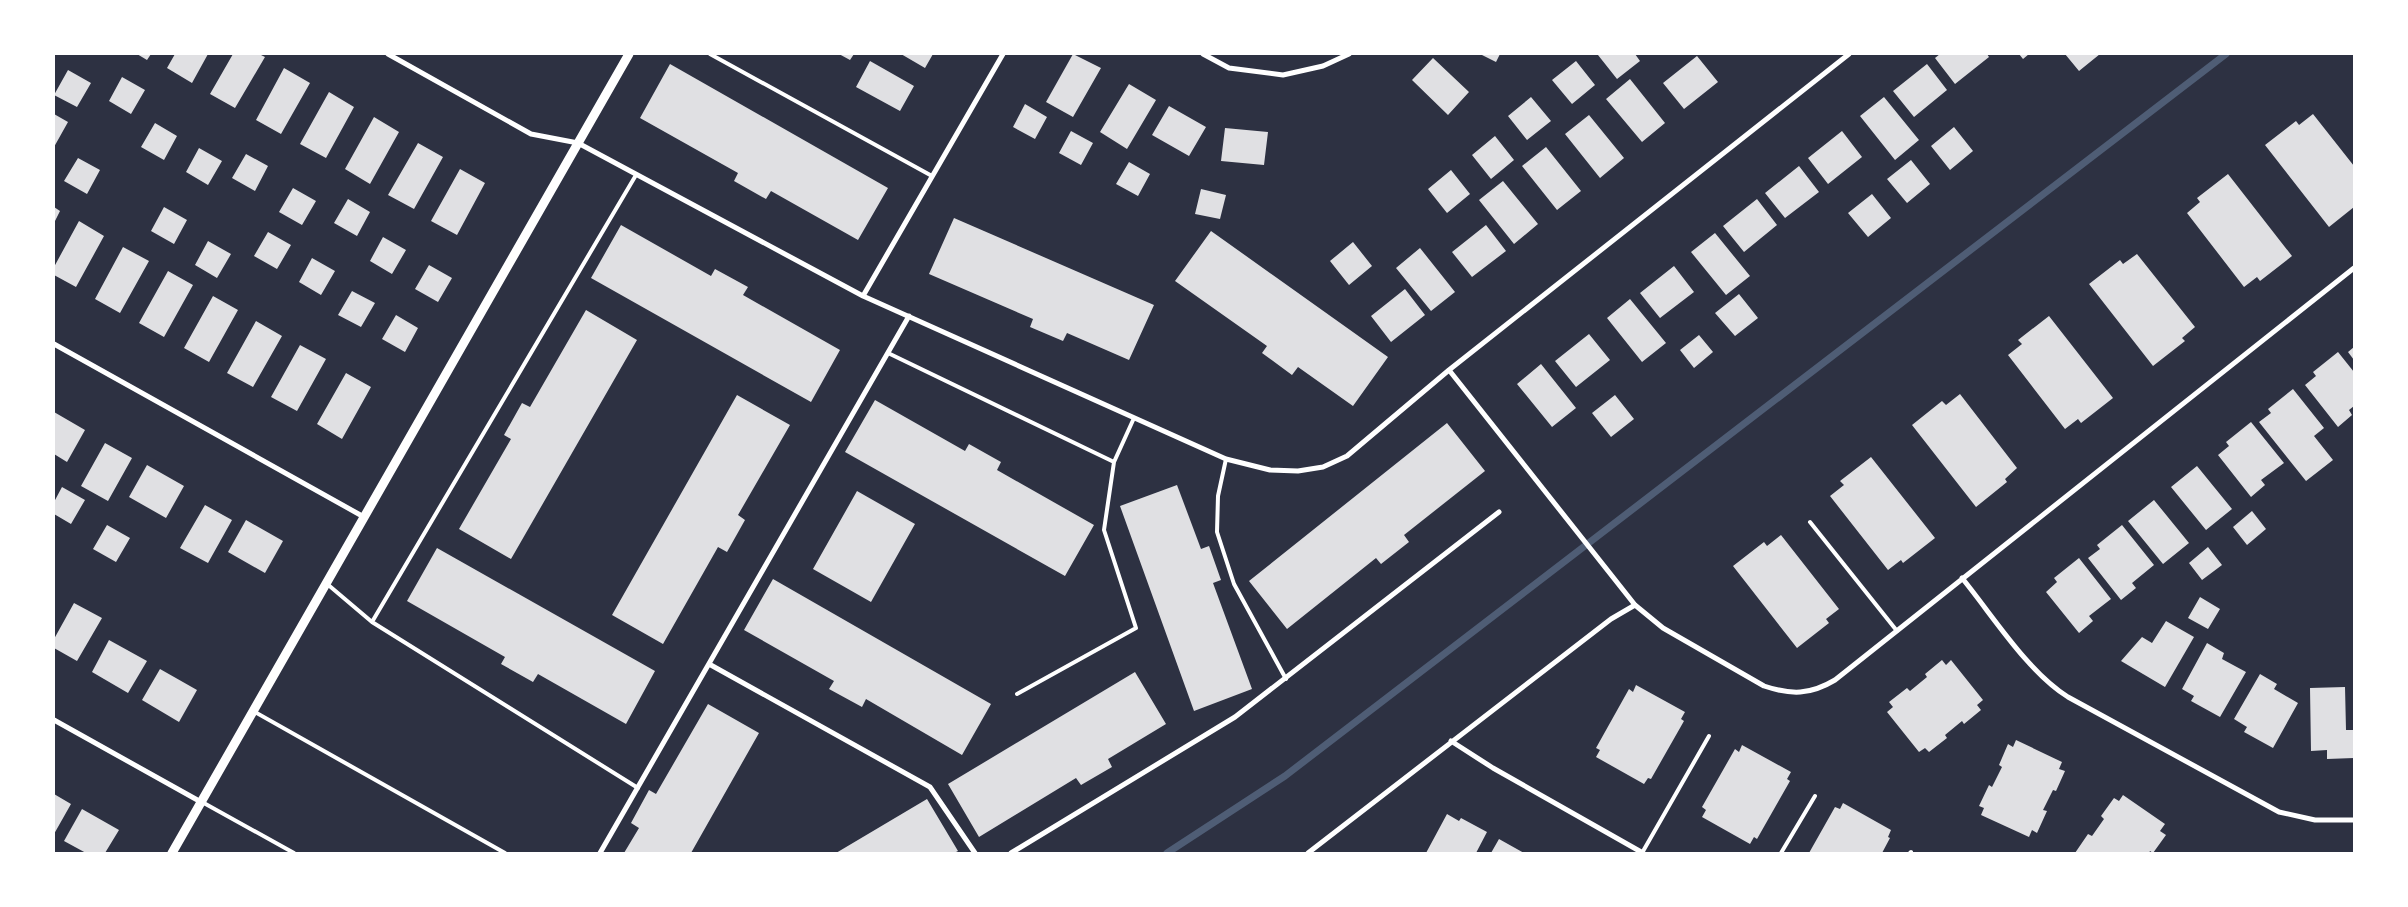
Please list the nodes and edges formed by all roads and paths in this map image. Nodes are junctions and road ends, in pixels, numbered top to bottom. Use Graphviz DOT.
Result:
graph roads {
  1 [pos="388,54"];
  2 [pos="630,54"];
  3 [pos="710,54"];
  4 [pos="1003,54"];
  5 [pos="1203,54"];
  6 [pos="1349,54"];
  7 [pos="1849,54"];
  8 [pos="578,143"];
  9 [pos="636,175"];
  10 [pos="932,176"];
  11 [pos="2354,268"];
  12 [pos="863,296"];
  13 [pos="909,316"];
  14 [pos="54,344"];
  15 [pos="888,353"];
  16 [pos="1449,370"];
  17 [pos="1134,418"];
  18 [pos="1226,458"];
  19 [pos="1114,462"];
  20 [pos="1499,512"];
  21 [pos="364,517"];
  22 [pos="1810,522"];
  23 [pos="1962,578"];
  24 [pos="326,583"];
  25 [pos="1636,605"];
  26 [pos="372,622"];
  27 [pos="1898,631"];
  28 [pos="709,664"];
  29 [pos="1286,679"];
  30 [pos="1017,694"];
  31 [pos="253,711"];
  32 [pos="54,720"];
  33 [pos="1709,736"];
  34 [pos="1451,741"];
  35 [pos="638,788"];
  36 [pos="1815,796"];
  37 [pos="201,802"];
  38 [pos="2354,820"];
  39 [pos="172,853"];
  40 [pos="294,853"];
  41 [pos="506,853"];
  42 [pos="600,853"];
  43 [pos="975,853"];
  44 [pos="1011,853"];
  45 [pos="1308,853"];
  46 [pos="1642,853"];
  47 [pos="1781,853"];
  1 -- 8 [label="street"];
  2 -- 8 [label="street"];
  3 -- 10 [label="lane"];
  4 -- 10 [label="street"];
  5 -- 6 [label="street"];
  7 -- 16 [label="street"];
  8 -- 9 [label="street"];
  8 -- 21 [label="street"];
  9 -- 12 [label="street"];
  9 -- 26 [label="lane"];
  10 -- 12 [label="street"];
  11 -- 23 [label="street"];
  12 -- 13 [label="street"];
  13 -- 15 [label="street"];
  13 -- 17 [label="street"];
  14 -- 21 [label="street"];
  15 -- 19 [label="lane"];
  15 -- 28 [label="street"];
  16 -- 18 [label="street"];
  16 -- 25 [label="street"];
  17 -- 18 [label="street"];
  17 -- 19 [label="lane"];
  18 -- 29 [label="lane"];
  19 -- 30 [label="lane"];
  20 -- 29 [label="street"];
  21 -- 24 [label="street"];
  22 -- 27 [label="lane"];
  23 -- 27 [label="street"];
  23 -- 38 [label="street"];
  24 -- 26 [label="lane"];
  24 -- 31 [label="street"];
  25 -- 27 [label="street"];
  25 -- 34 [label="street"];
  26 -- 35 [label="lane"];
  28 -- 35 [label="street"];
  28 -- 43 [label="street"];
  29 -- 44 [label="street"];
  31 -- 37 [label="street"];
  31 -- 41 [label="lane"];
  32 -- 37 [label="street"];
  33 -- 46 [label="lane"];
  34 -- 45 [label="street"];
  34 -- 46 [label="street"];
  35 -- 42 [label="street"];
  36 -- 47 [label="lane"];
  37 -- 39 [label="street"];
  37 -- 40 [label="lane"];
}
